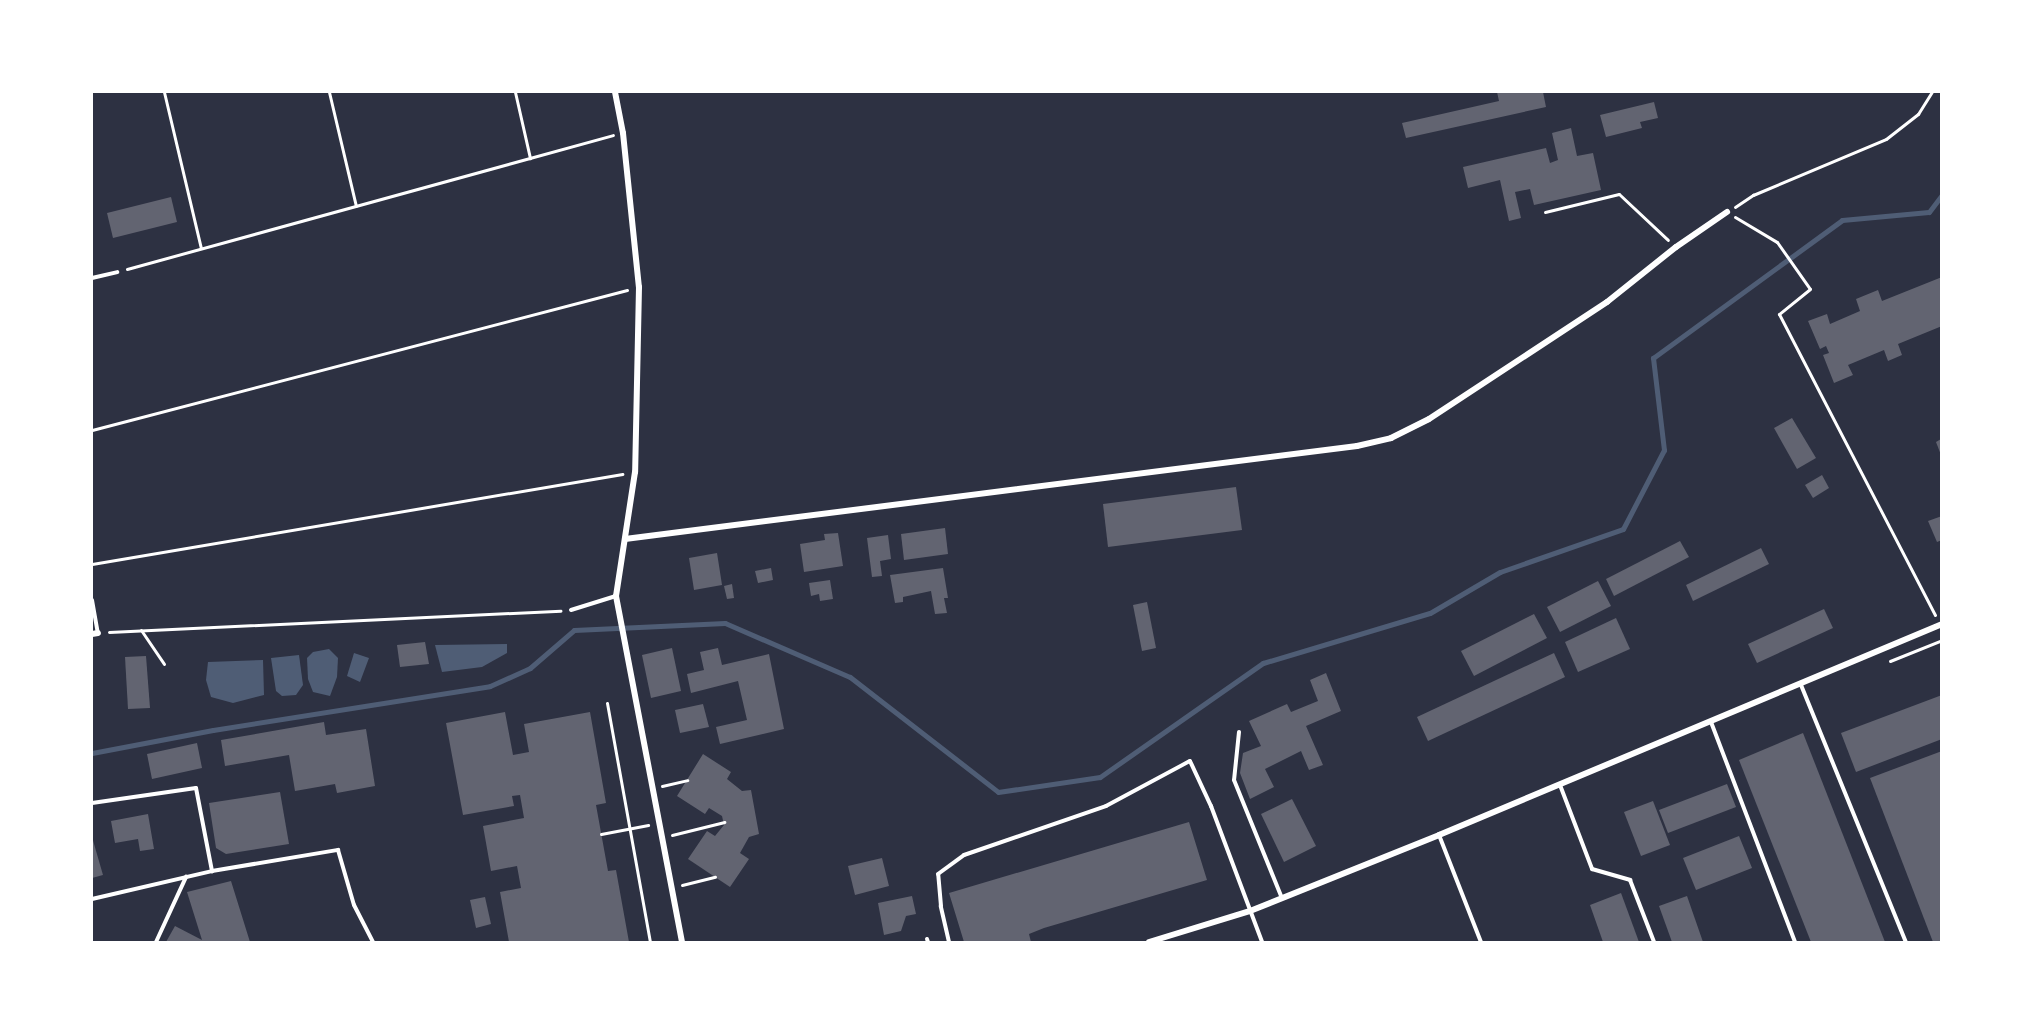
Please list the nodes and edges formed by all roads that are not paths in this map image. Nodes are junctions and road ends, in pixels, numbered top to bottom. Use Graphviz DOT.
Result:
graph roads {
  1 [pos="615,92"];
  2 [pos="1727,212"];
  3 [pos="117,272"];
  4 [pos="92,278"];
  5 [pos="625,539"];
  6 [pos="616,596"];
  7 [pos="92,600"];
  8 [pos="571,610"];
  9 [pos="1940,624"];
  10 [pos="95,633"];
  11 [pos="1801,685"];
  12 [pos="1711,722"];
  13 [pos="1239,732"];
  14 [pos="1560,784"];
  15 [pos="92,803"];
  16 [pos="1439,835"];
  17 [pos="212,871"];
  18 [pos="186,877"];
  19 [pos="1282,898"];
  20 [pos="92,899"];
  21 [pos="1250,911"];
  22 [pos="156,942"];
  23 [pos="373,942"];
  24 [pos="682,942"];
  25 [pos="949,942"];
  26 [pos="1149,942"];
  27 [pos="1262,942"];
  28 [pos="1481,942"];
  29 [pos="1654,942"];
  30 [pos="1795,942"];
  31 [pos="1906,942"];
  1 -- 5 [label="street"];
  2 -- 5 [label="street"];
  3 -- 4 [label="lane"];
  5 -- 6 [label="street"];
  6 -- 8 [label="lane"];
  6 -- 24 [label="street"];
  7 -- 10 [label="lane"];
  9 -- 11 [label="street"];
  11 -- 12 [label="street"];
  11 -- 31 [label="lane"];
  12 -- 14 [label="street"];
  12 -- 30 [label="lane"];
  13 -- 19 [label="lane"];
  14 -- 16 [label="street"];
  14 -- 29 [label="lane"];
  15 -- 17 [label="lane"];
  16 -- 19 [label="street"];
  16 -- 28 [label="lane"];
  17 -- 18 [label="lane"];
  17 -- 23 [label="lane"];
  18 -- 20 [label="lane"];
  18 -- 22 [label="lane"];
  19 -- 21 [label="street"];
  21 -- 25 [label="lane"];
  21 -- 26 [label="street"];
  21 -- 27 [label="lane"];
}
